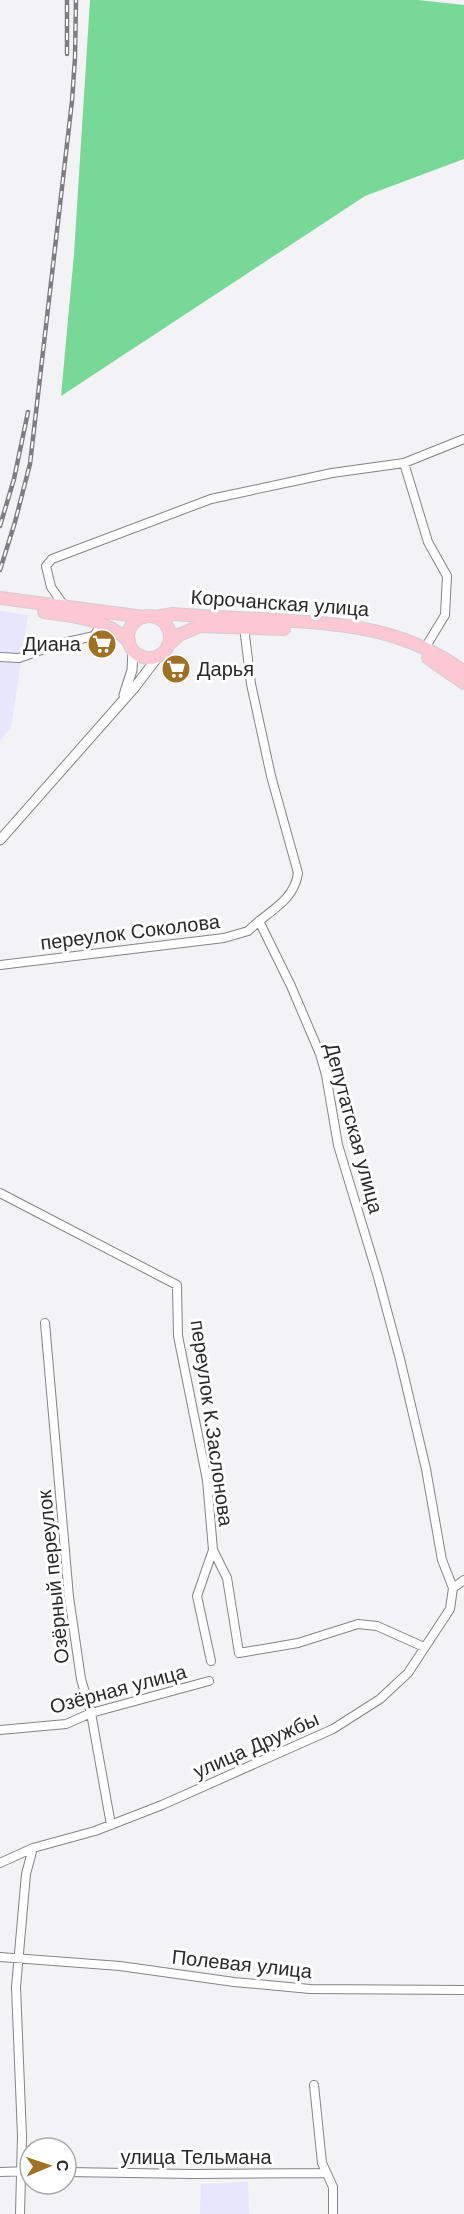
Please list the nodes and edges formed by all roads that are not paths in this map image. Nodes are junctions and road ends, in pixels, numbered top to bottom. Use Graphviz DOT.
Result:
graph roads {
  1 [pos="464,440"];
  2 [pos="404,463"];
  3 [pos="0,598"];
  4 [pos="0,605"];
  5 [pos="65,607"];
  6 [pos="149,617"];
  7 [pos="102,622"];
  8 [pos="244,627"];
  9 [pos="131,646"];
  10 [pos="425,648"];
  11 [pos="164,650"];
  12 [pos="0,657"];
  13 [pos="464,672"];
  14 [pos="464,683"];
  15 [pos="121,702"];
  16 [pos="0,840"];
  17 [pos="259,921"];
  18 [pos="0,964"];
  19 [pos="0,1193"];
  20 [pos="45,1323"];
  21 [pos="213,1550"];
  22 [pos="464,1580"];
  23 [pos="453,1588"];
  24 [pos="424,1647"];
  25 [pos="211,1661"];
  26 [pos="209,1681"];
  27 [pos="91,1713"];
  28 [pos="0,1730"];
  29 [pos="111,1825"];
  30 [pos="33,1848"];
  31 [pos="0,1863"];
  32 [pos="0,1957"];
  33 [pos="17,1957"];
  34 [pos="464,1990"];
  35 [pos="314,2085"];
  36 [pos="21,2136"];
  37 [pos="18,2171"];
  38 [pos="0,2172"];
  39 [pos="78,2172"];
  40 [pos="326,2173"];
  41 [pos="20,2196"];
  42 [pos="20,2214"];
  43 [pos="333,2214"];
  1 -- 2 [label="street"];
  2 -- 5 [label="street"];
  2 -- 10 [label="street"];
  3 -- 5 [label="main road, Корочанская улица"];
  4 -- 7 [label="main road"];
  5 -- 6 [label="main road, Корочанская улица"];
  6 -- 9 [label="main road"];
  6 -- 10 [label="main road, Корочанская улица"];
  6 -- 11 [label="main road"];
  7 -- 9 [label="main road"];
  7 -- 12 [label="street"];
  8 -- 11 [label="main road, Корочанская улица"];
  8 -- 14 [label="main road, Корочанская улица"];
  8 -- 17 [label="street"];
  9 -- 11 [label="main road"];
  9 -- 15 [label="street"];
  10 -- 13 [label="main road, Корочанская улица"];
  11 -- 15 [label="street"];
  15 -- 16 [label="street"];
  17 -- 18 [label="street, переулок Соколова"];
  17 -- 23 [label="street, Депутатская улица"];
  19 -- 21 [label="street, переулок К.Заслонова"];
  20 -- 27 [label="street, Озёрный переулок"];
  21 -- 24 [label="street, переулок К.Заслонова"];
  21 -- 25 [label="street, переулок К.Заслонова"];
  22 -- 23 [label="street"];
  23 -- 24 [label="street, улица Дружбы"];
  24 -- 29 [label="street, улица Дружбы"];
  26 -- 27 [label="street, Озёрная улица"];
  27 -- 28 [label="street, Озёрная улица"];
  27 -- 29 [label="street, Озёрный переулок"];
  29 -- 30 [label="street, улица Дружбы"];
  30 -- 31 [label="street, улица Дружбы"];
  30 -- 33 [label="street"];
  32 -- 33 [label="street, Полевая улица"];
  33 -- 34 [label="street, Полевая улица"];
  33 -- 36 [label="street"];
  35 -- 40 [label="street"];
  37 -- 38 [label="street"];
  39 -- 40 [label="street, улица Тельмана"];
  40 -- 43 [label="street"];
  41 -- 42 [label="street"];
}
